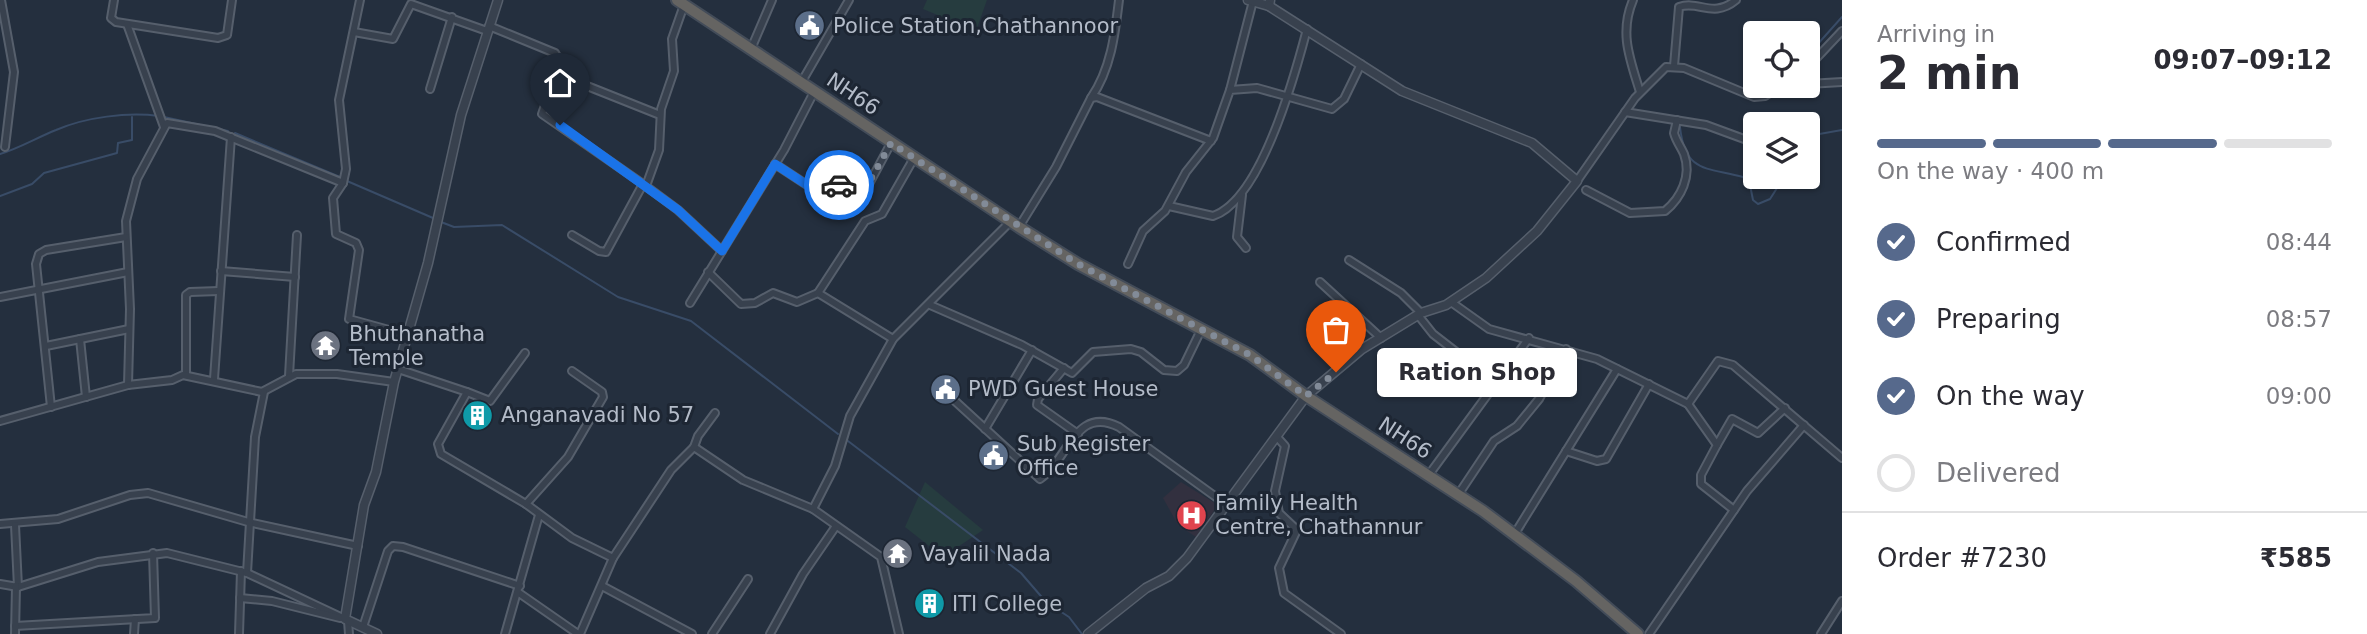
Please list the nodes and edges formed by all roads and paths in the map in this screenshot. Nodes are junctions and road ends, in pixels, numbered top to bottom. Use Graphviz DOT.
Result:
graph roads {
  1 [pos="1,0"];
  2 [pos="114,0"];
  3 [pos="232,0"];
  4 [pos="360,0"];
  5 [pos="498,0"];
  6 [pos="772,0"];
  7 [pos="849,0"];
  8 [pos="1119,0"];
  9 [pos="1633,0"];
  10 [pos="1735,0"];
  11 [pos="1250,1"];
  12 [pos="681,2"];
  13 [pos="1270,3"];
  14 [pos="452,17"];
  15 [pos="127,24"];
  16 [pos="488,29"];
  17 [pos="1307,29"];
  18 [pos="1842,31"];
  19 [pos="354,32"];
  20 [pos="751,49"];
  21 [pos="1820,54"];
  22 [pos="1361,64"];
  23 [pos="1674,66"];
  24 [pos="556,74"];
  25 [pos="1842,82"];
  26 [pos="801,83"];
  27 [pos="1820,83"];
  28 [pos="430,89"];
  29 [pos="1230,90"];
  30 [pos="814,92"];
  31 [pos="1640,92"];
  32 [pos="1743,93"];
  33 [pos="1091,98"];
  34 [pos="1288,99"];
  35 [pos="1625,112"];
  36 [pos="660,115"];
  37 [pos="1677,120"];
  38 [pos="164,127"];
  39 [pos="231,137"];
  40 [pos="1743,139"];
  41 [pos="1211,141"];
  42 [pos="891,143"];
  43 [pos="5,147"];
  44 [pos="914,158"];
  45 [pos="775,164"];
  46 [pos="1577,181"];
  47 [pos="343,183"];
  48 [pos="644,185"];
  49 [pos="1586,190"];
  50 [pos="1242,193"];
  51 [pos="1169,206"];
  52 [pos="1014,225"];
  53 [pos="297,235"];
  54 [pos="572,236"];
  55 [pos="125,237"];
  56 [pos="1246,248"];
  57 [pos="722,251"];
  58 [pos="1349,260"];
  59 [pos="1128,264"];
  60 [pos="221,271"];
  61 [pos="128,272"];
  62 [pos="708,272"];
  63 [pos="295,277"];
  64 [pos="1320,282"];
  65 [pos="39,289"];
  66 [pos="219,291"];
  67 [pos="818,293"];
  68 [pos="0,297"];
  69 [pos="1451,302"];
  70 [pos="690,303"];
  71 [pos="930,305"];
  72 [pos="1420,314"];
  73 [pos="129,329"];
  74 [pos="1201,330"];
  75 [pos="407,335"];
  76 [pos="1381,338"];
  77 [pos="1528,338"];
  78 [pos="80,339"];
  79 [pos="893,339"];
  80 [pos="46,346"];
  81 [pos="1566,349"];
  82 [pos="1032,350"];
  83 [pos="525,353"];
  84 [pos="1464,358"];
  85 [pos="1064,368"];
  86 [pos="398,369"];
  87 [pos="1616,369"];
  88 [pos="572,371"];
  89 [pos="186,375"];
  90 [pos="289,376"];
  91 [pos="214,380"];
  92 [pos="394,382"];
  93 [pos="128,384"];
  94 [pos="1649,384"];
  95 [pos="264,392"];
  96 [pos="467,392"];
  97 [pos="1306,396"];
  98 [pos="86,397"];
  99 [pos="955,401"];
  100 [pos="1688,404"];
  101 [pos="51,407"];
  102 [pos="1785,408"];
  103 [pos="715,413"];
  104 [pos="0,421"];
  105 [pos="1804,425"];
  106 [pos="985,429"];
  107 [pos="1078,434"];
  108 [pos="1277,437"];
  109 [pos="1717,445"];
  110 [pos="694,447"];
  111 [pos="1566,452"];
  112 [pos="1842,458"];
  113 [pos="1428,476"];
  114 [pos="1458,495"];
  115 [pos="526,504"];
  116 [pos="1227,505"];
  117 [pos="813,509"];
  118 [pos="1734,510"];
  119 [pos="539,514"];
  120 [pos="248,522"];
  121 [pos="0,524"];
  122 [pos="15,525"];
  123 [pos="836,526"];
  124 [pos="1514,535"];
  125 [pos="358,547"];
  126 [pos="153,553"];
  127 [pos="613,558"];
  128 [pos="244,572"];
  129 [pos="748,579"];
  130 [pos="0,584"];
  131 [pos="602,586"];
  132 [pos="17,587"];
  133 [pos="519,589"];
  134 [pos="240,598"];
  135 [pos="1842,601"];
  136 [pos="135,619"];
  137 [pos="347,620"];
  138 [pos="363,626"];
  139 [pos="15,630"];
  140 [pos="1089,633"];
  141 [pos="134,634"];
  142 [pos="239,634"];
  143 [pos="349,634"];
  144 [pos="377,634"];
  145 [pos="505,634"];
  146 [pos="579,634"];
  147 [pos="692,634"];
  148 [pos="712,634"];
  149 [pos="771,634"];
  150 [pos="899,634"];
  151 [pos="1341,634"];
  152 [pos="1638,634"];
  153 [pos="1649,634"];
  154 [pos="1821,634"];
  1 -- 43 [label="street"];
  2 -- 15 [label="street"];
  3 -- 15 [label="street"];
  4 -- 19 [label="street"];
  5 -- 16 [label="street"];
  6 -- 20 [label="street"];
  7 -- 26 [label="street"];
  8 -- 33 [label="street"];
  9 -- 31 [label="street"];
  10 -- 23 [label="street"];
  11 -- 13 [label="street"];
  11 -- 29 [label="street"];
  12 -- 20 [label="highway, NH66 / NH66"];
  12 -- 36 [label="street"];
  13 -- 17 [label="street"];
  14 -- 16 [label="street"];
  14 -- 19 [label="street"];
  14 -- 28 [label="street"];
  15 -- 38 [label="street"];
  16 -- 24 [label="street"];
  16 -- 75 [label="street"];
  17 -- 22 [label="street"];
  17 -- 34 [label="street"];
  18 -- 21 [label="street"];
  19 -- 47 [label="street"];
  20 -- 26 [label="highway, NH66 / NH66"];
  22 -- 34 [label="street"];
  22 -- 46 [label="street"];
  23 -- 31 [label="street"];
  23 -- 32 [label="street"];
  24 -- 36 [label="street"];
  24 -- 48 [label="street"];
  25 -- 27 [label="street"];
  26 -- 30 [label="highway, NH66 / NH66"];
  29 -- 34 [label="street"];
  29 -- 41 [label="street"];
  30 -- 42 [label="highway, NH66 / NH66"];
  30 -- 45 [label="street"];
  31 -- 35 [label="street"];
  33 -- 41 [label="street"];
  33 -- 52 [label="street"];
  34 -- 50 [label="street"];
  35 -- 37 [label="street"];
  35 -- 46 [label="street"];
  36 -- 48 [label="street"];
  37 -- 40 [label="street"];
  37 -- 49 [label="street"];
  38 -- 39 [label="street"];
  38 -- 55 [label="street"];
  39 -- 47 [label="street"];
  39 -- 60 [label="street"];
  41 -- 51 [label="street"];
  42 -- 44 [label="highway, NH66 / NH66"];
  42 -- 45 [label="street"];
  44 -- 52 [label="highway, NH66 / NH66"];
  44 -- 67 [label="street"];
  45 -- 57 [label="street"];
  46 -- 69 [label="street"];
  47 -- 75 [label="street"];
  48 -- 54 [label="street"];
  48 -- 57 [label="street"];
  50 -- 51 [label="street"];
  50 -- 56 [label="street"];
  51 -- 59 [label="street"];
  52 -- 71 [label="street"];
  52 -- 74 [label="highway, NH66 / NH66"];
  53 -- 63 [label="street"];
  55 -- 61 [label="street"];
  55 -- 65 [label="street"];
  57 -- 62 [label="street"];
  58 -- 72 [label="street"];
  60 -- 63 [label="street"];
  60 -- 66 [label="street"];
  61 -- 65 [label="street"];
  61 -- 73 [label="street"];
  62 -- 67 [label="street"];
  62 -- 70 [label="street"];
  63 -- 90 [label="street"];
  64 -- 76 [label="street"];
  65 -- 68 [label="street"];
  65 -- 80 [label="street"];
  66 -- 89 [label="street"];
  66 -- 91 [label="street"];
  67 -- 79 [label="street"];
  69 -- 72 [label="street"];
  69 -- 77 [label="street"];
  71 -- 79 [label="street"];
  71 -- 82 [label="street"];
  72 -- 76 [label="street"];
  72 -- 84 [label="street"];
  73 -- 78 [label="street"];
  73 -- 93 [label="street"];
  74 -- 85 [label="street"];
  74 -- 97 [label="highway, NH66 / NH66"];
  75 -- 86 [label="street"];
  76 -- 97 [label="street"];
  77 -- 81 [label="street"];
  77 -- 113 [label="street"];
  78 -- 80 [label="street"];
  78 -- 98 [label="street"];
  79 -- 117 [label="street"];
  80 -- 101 [label="street"];
  81 -- 87 [label="street"];
  81 -- 114 [label="street"];
  82 -- 85 [label="street"];
  82 -- 106 [label="street"];
  83 -- 96 [label="street"];
  85 -- 107 [label="street"];
  86 -- 92 [label="street"];
  86 -- 96 [label="street"];
  87 -- 94 [label="street"];
  87 -- 111 [label="street"];
  88 -- 115 [label="street"];
  89 -- 91 [label="street"];
  89 -- 93 [label="street"];
  90 -- 92 [label="street"];
  90 -- 95 [label="street"];
  91 -- 95 [label="street"];
  92 -- 125 [label="street"];
  93 -- 98 [label="street"];
  94 -- 100 [label="street"];
  94 -- 111 [label="street"];
  95 -- 120 [label="street"];
  96 -- 115 [label="street"];
  97 -- 108 [label="street"];
  97 -- 113 [label="highway, NH66 / NH66"];
  98 -- 101 [label="street"];
  99 -- 106 [label="street"];
  100 -- 102 [label="street"];
  100 -- 109 [label="street"];
  101 -- 104 [label="street"];
  102 -- 105 [label="street"];
  102 -- 109 [label="street"];
  103 -- 110 [label="street"];
  105 -- 112 [label="street"];
  105 -- 118 [label="street"];
  106 -- 107 [label="street"];
  107 -- 116 [label="street"];
  108 -- 116 [label="street"];
  108 -- 151 [label="street"];
  109 -- 118 [label="street"];
  110 -- 117 [label="street"];
  110 -- 127 [label="street"];
  111 -- 124 [label="street"];
  113 -- 114 [label="highway, NH66 / NH66"];
  114 -- 124 [label="highway, NH66 / NH66"];
  115 -- 119 [label="street"];
  116 -- 140 [label="street"];
  117 -- 123 [label="street"];
  118 -- 153 [label="street"];
  119 -- 127 [label="street"];
  119 -- 133 [label="street"];
  120 -- 122 [label="street"];
  120 -- 125 [label="street"];
  120 -- 128 [label="street"];
  121 -- 122 [label="street"];
  122 -- 132 [label="street"];
  123 -- 149 [label="street"];
  123 -- 150 [label="street"];
  124 -- 152 [label="highway, NH66 / NH66"];
  125 -- 137 [label="street"];
  126 -- 128 [label="street"];
  126 -- 132 [label="street"];
  126 -- 136 [label="street"];
  127 -- 131 [label="street"];
  128 -- 134 [label="street"];
  128 -- 137 [label="street"];
  129 -- 148 [label="street"];
  130 -- 132 [label="street"];
  131 -- 146 [label="street"];
  131 -- 147 [label="street"];
  132 -- 139 [label="street"];
  133 -- 138 [label="street"];
  133 -- 145 [label="street"];
  133 -- 146 [label="street"];
  134 -- 137 [label="street"];
  134 -- 142 [label="street"];
  135 -- 154 [label="street"];
  136 -- 139 [label="street"];
  136 -- 141 [label="street"];
  137 -- 138 [label="street"];
  137 -- 143 [label="street"];
  138 -- 144 [label="street"];
}
